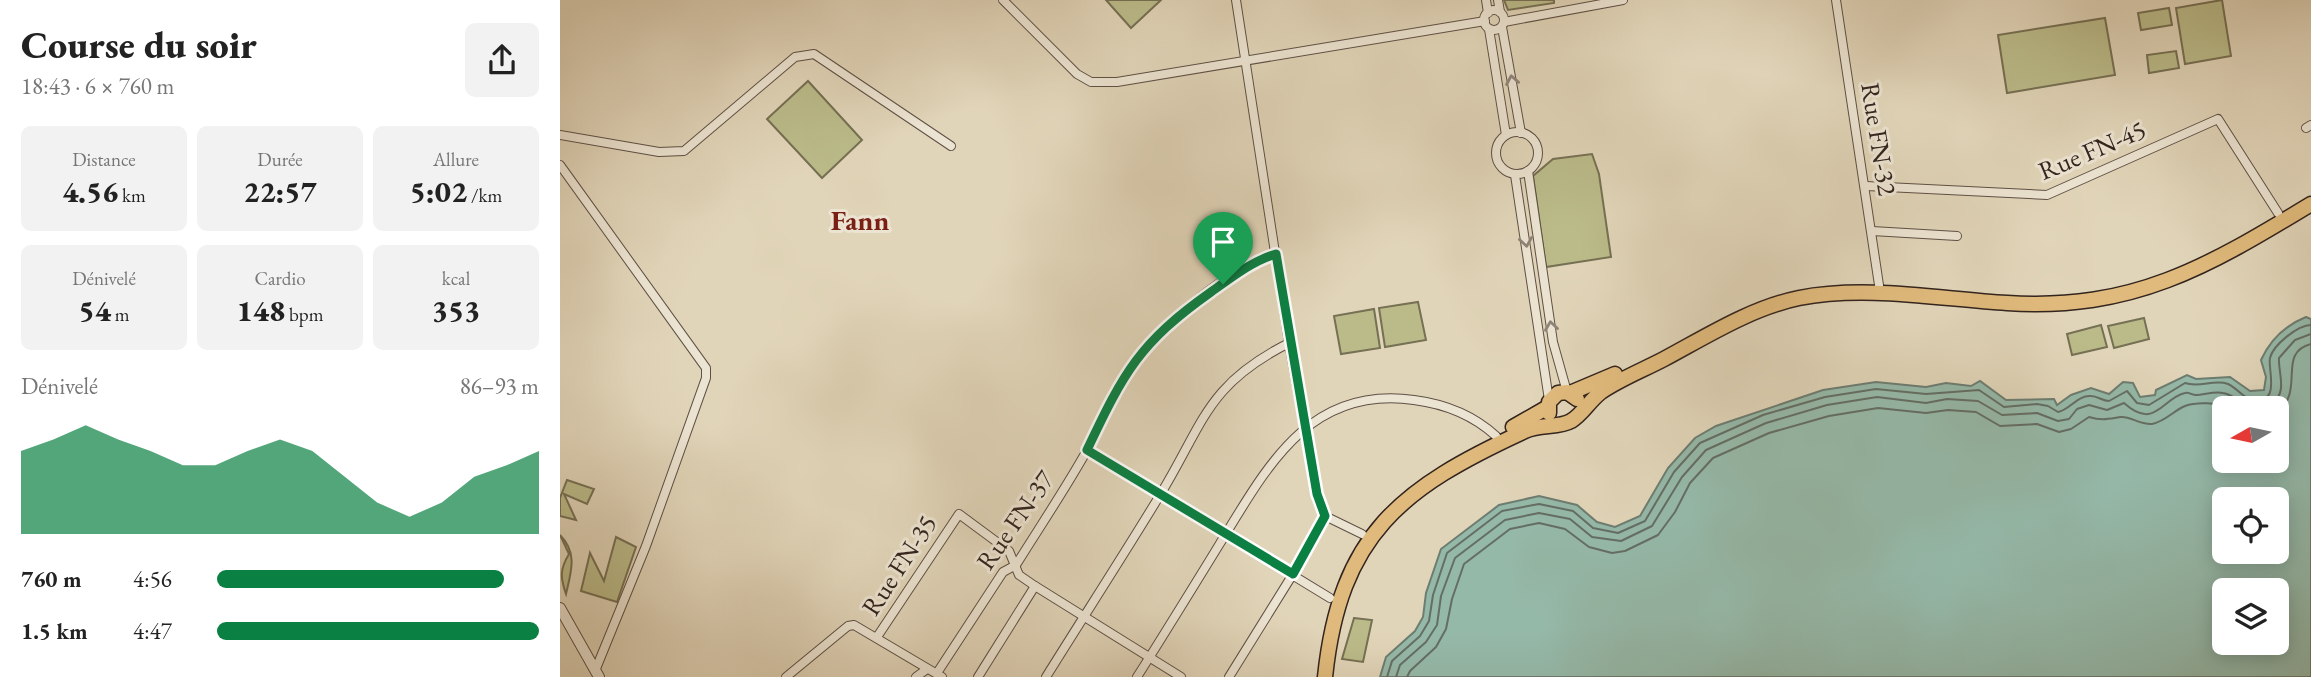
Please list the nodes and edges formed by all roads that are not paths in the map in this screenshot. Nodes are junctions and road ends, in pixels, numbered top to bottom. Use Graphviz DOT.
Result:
graph roads {
  1 [pos="1003,0"];
  2 [pos="1236,0"];
  3 [pos="1486,0"];
  4 [pos="1498,0"];
  5 [pos="1563,0"];
  6 [pos="1623,0"];
  7 [pos="1836,0"];
  8 [pos="1565,10"];
  9 [pos="1500,12"];
  10 [pos="1487,21"];
  11 [pos="1503,24"];
  12 [pos="1247,61"];
  13 [pos="1521,133"];
  14 [pos="560,135"];
  15 [pos="1506,135"];
  16 [pos="951,146"];
  17 [pos="560,165"];
  18 [pos="1528,171"];
  19 [pos="1515,175"];
  20 [pos="1866,186"];
  21 [pos="2311,193"];
  22 [pos="2311,204"];
  23 [pos="2277,213"];
  24 [pos="1872,231"];
  25 [pos="1957,236"];
  26 [pos="1276,254"];
  27 [pos="1879,285"];
  28 [pos="1289,343"];
  29 [pos="1568,392"];
  30 [pos="1548,404"];
  31 [pos="1579,412"];
  32 [pos="1561,423"];
  33 [pos="1305,426"];
  34 [pos="1496,436"];
  35 [pos="1087,450"];
  36 [pos="1161,494"];
  37 [pos="1325,516"];
  38 [pos="1362,534"];
  39 [pos="1225,535"];
  40 [pos="1016,565"];
  41 [pos="1293,574"];
  42 [pos="1035,586"];
  43 [pos="1330,598"];
  44 [pos="560,608"];
  45 [pos="1083,616"];
  46 [pos="877,637"];
  47 [pos="1149,657"];
  48 [pos="927,668"];
  49 [pos="597,674"];
  50 [pos="939,675"];
  51 [pos="786,677"];
  52 [pos="916,677"];
  53 [pos="978,677"];
  54 [pos="1046,677"];
  55 [pos="1137,677"];
  56 [pos="1181,677"];
  57 [pos="1229,677"];
  58 [pos="1317,677"];
  59 [pos="1325,677"];
  1 -- 12 [label="street"];
  2 -- 12 [label="street"];
  3 -- 10 [label="street"];
  4 -- 9 [label="street"];
  5 -- 8 [label="street"];
  6 -- 8 [label="street"];
  7 -- 20 [label="street, Rue FN-32"];
  8 -- 11 [label="street"];
  9 -- 10 [label="street"];
  9 -- 11 [label="street"];
  10 -- 11 [label="street"];
  10 -- 12 [label="street"];
  10 -- 15 [label="street"];
  13 -- 11 [label="street, one-way"];
  12 -- 26 [label="street"];
  13 -- 15 [label="street"];
  13 -- 18 [label="street"];
  14 -- 16 [label="street"];
  15 -- 19 [label="street"];
  17 -- 49 [label="street"];
  18 -- 19 [label="street"];
  29 -- 18 [label="street, one-way"];
  19 -- 30 [label="street, one-way"];
  20 -- 23 [label="street, Rue FN-45"];
  20 -- 24 [label="street, Rue FN-32"];
  21 -- 23 [label="highway"];
  22 -- 31 [label="highway"];
  23 -- 27 [label="highway"];
  24 -- 25 [label="street"];
  24 -- 27 [label="street, Rue FN-32"];
  26 -- 28 [label="street"];
  26 -- 35 [label="street, Rue FN-37"];
  27 -- 29 [label="highway"];
  28 -- 33 [label="street"];
  28 -- 36 [label="street"];
  29 -- 30 [label="highway"];
  29 -- 31 [label="highway"];
  30 -- 32 [label="highway"];
  30 -- 34 [label="highway"];
  31 -- 32 [label="highway"];
  32 -- 59 [label="highway"];
  33 -- 34 [label="street"];
  33 -- 37 [label="street"];
  33 -- 39 [label="street"];
  34 -- 38 [label="highway"];
  35 -- 36 [label="street"];
  35 -- 40 [label="street, Rue FN-37"];
  36 -- 39 [label="street"];
  36 -- 45 [label="street"];
  37 -- 38 [label="street"];
  37 -- 41 [label="street"];
  38 -- 43 [label="highway"];
  39 -- 41 [label="street"];
  39 -- 47 [label="street"];
  40 -- 42 [label="street"];
  40 -- 46 [label="street, Rue FN-35"];
  40 -- 50 [label="street, Rue FN-37"];
  41 -- 43 [label="street"];
  41 -- 57 [label="street"];
  42 -- 45 [label="street"];
  42 -- 53 [label="street"];
  43 -- 58 [label="highway"];
  44 -- 49 [label="street"];
  45 -- 47 [label="street"];
  45 -- 54 [label="street"];
  46 -- 48 [label="street"];
  46 -- 51 [label="street"];
  47 -- 55 [label="street"];
  47 -- 56 [label="street"];
  48 -- 50 [label="street"];
  48 -- 52 [label="street"];
}
